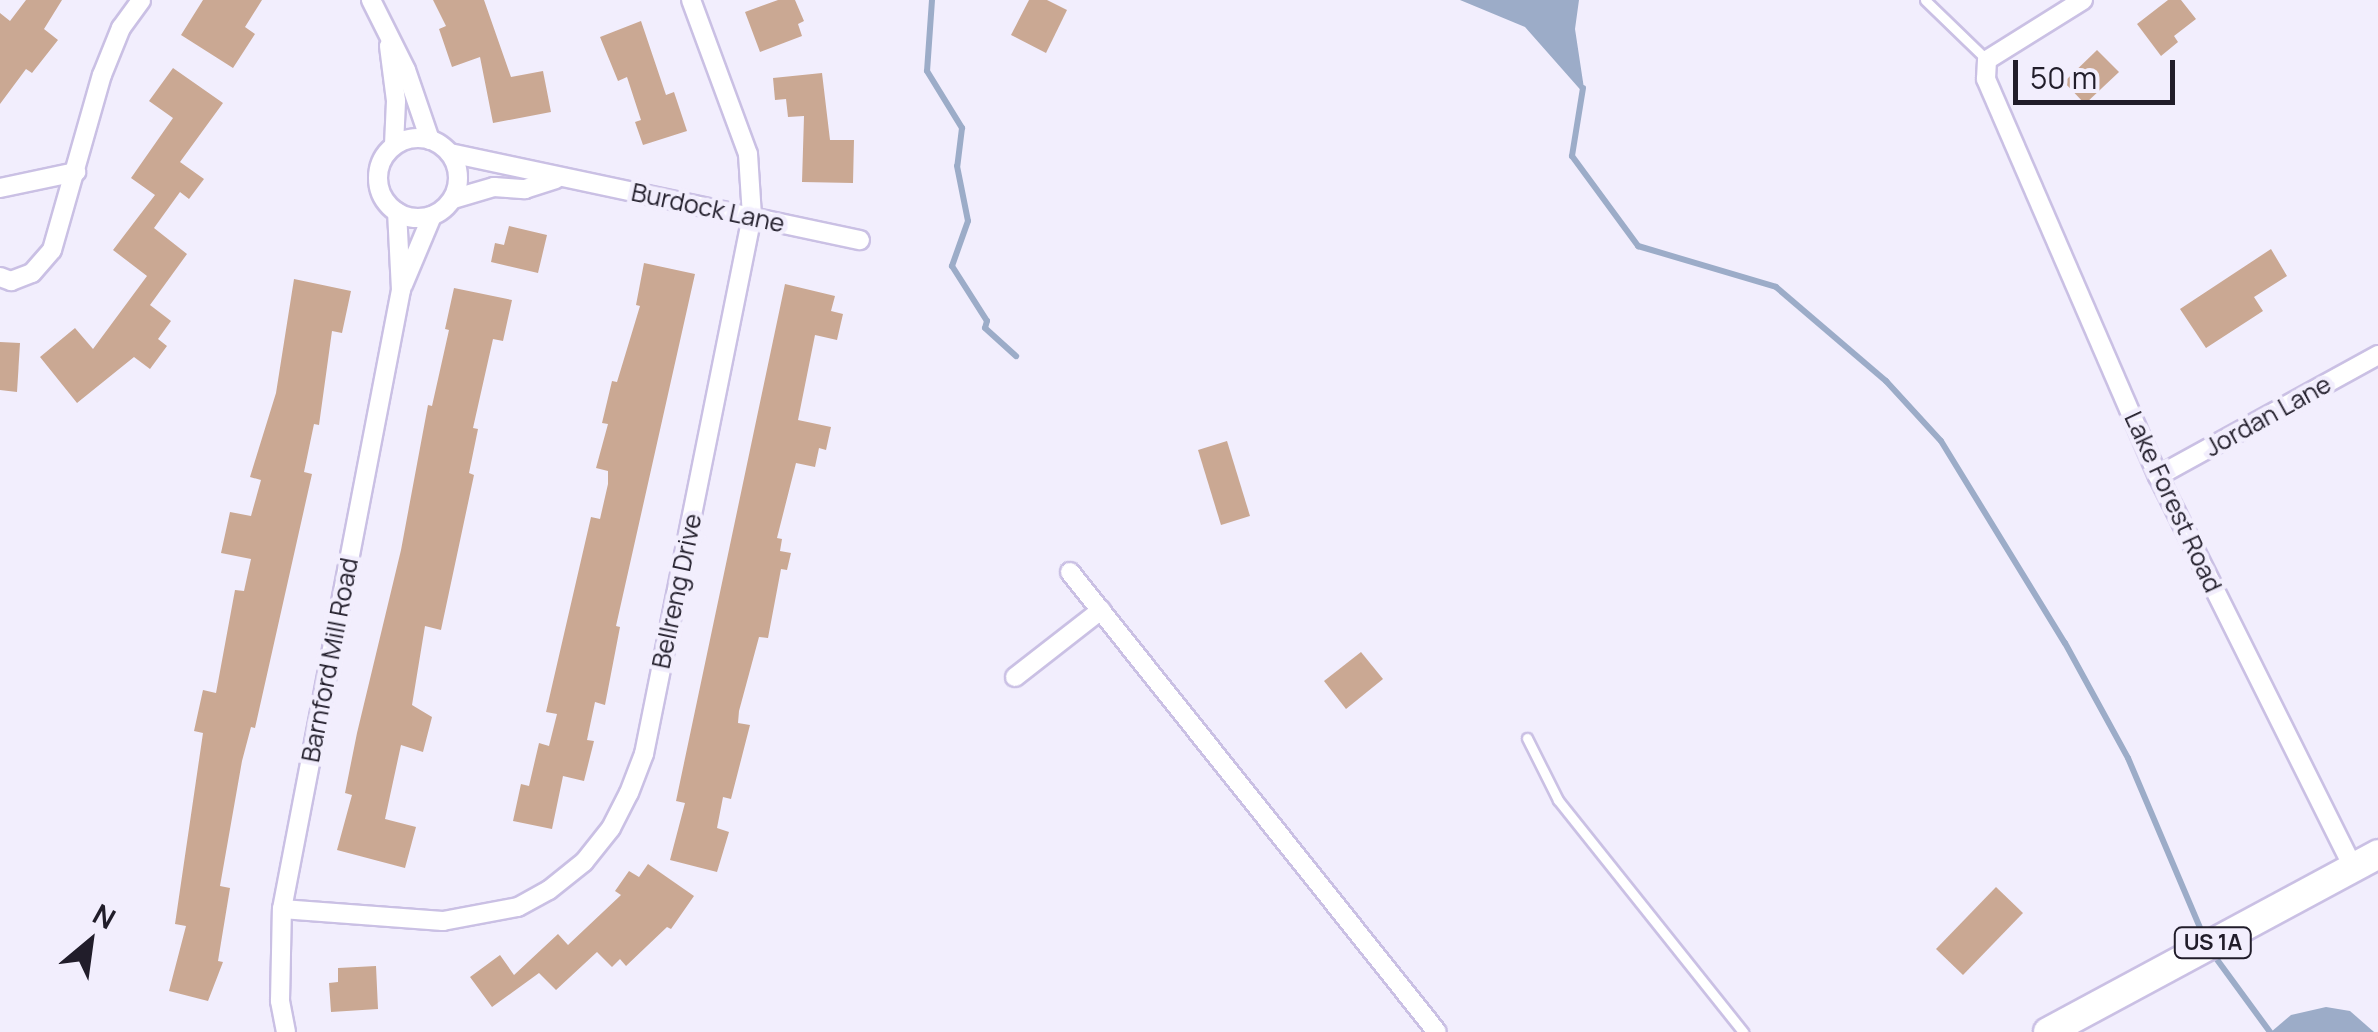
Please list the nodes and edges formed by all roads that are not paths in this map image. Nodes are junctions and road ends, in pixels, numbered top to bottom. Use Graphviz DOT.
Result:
graph roads {
  1 [pos="141,0"];
  2 [pos="371,0"];
  3 [pos="691,0"];
  4 [pos="1925,0"];
  5 [pos="2083,0"];
  6 [pos="388,40"];
  7 [pos="1987,60"];
  8 [pos="430,140"];
  9 [pos="394,145"];
  10 [pos="450,154"];
  11 [pos="76,172"];
  12 [pos="554,178"];
  13 [pos="0,188"];
  14 [pos="452,198"];
  15 [pos="397,212"];
  16 [pos="432,216"];
  17 [pos="752,216"];
  18 [pos="860,240"];
  19 [pos="0,277"];
  20 [pos="401,290"];
  21 [pos="2378,355"];
  22 [pos="2158,476"];
  23 [pos="1070,572"];
  24 [pos="1101,610"];
  25 [pos="1015,677"];
  26 [pos="1527,738"];
  27 [pos="2378,854"];
  28 [pos="2353,867"];
  29 [pos="282,910"];
  30 [pos="286,1032"];
  31 [pos="1436,1032"];
  32 [pos="1743,1032"];
  33 [pos="2048,1032"];
  1 -- 11 [label="street"];
  2 -- 6 [label="street, Barnford Mill Road"];
  3 -- 17 [label="street, Bellreng Drive"];
  4 -- 7 [label="lane"];
  5 -- 7 [label="street"];
  6 -- 8 [label="street, Barnford Mill Road"];
  6 -- 9 [label="street, Barnford Mill Road"];
  7 -- 22 [label="street, Lake Forest Road"];
  8 -- 9 [label="street"];
  8 -- 10 [label="street"];
  9 -- 15 [label="street, Barnford Mill Road"];
  10 -- 12 [label="street, Burdock Lane"];
  10 -- 14 [label="street"];
  11 -- 13 [label="street"];
  11 -- 19 [label="street"];
  12 -- 14 [label="street, Burdock Lane"];
  12 -- 17 [label="street, Burdock Lane"];
  14 -- 16 [label="street, Barnford Mill Road"];
  15 -- 16 [label="street"];
  15 -- 20 [label="street, Barnford Mill Road"];
  16 -- 20 [label="street, Barnford Mill Road"];
  17 -- 18 [label="street, Burdock Lane"];
  17 -- 29 [label="street, Bellreng Drive"];
  20 -- 29 [label="street, Barnford Mill Road"];
  21 -- 22 [label="street, Jordan Lane"];
  22 -- 28 [label="street, Lake Forest Road"];
  23 -- 24 [label="street"];
  24 -- 25 [label="street"];
  24 -- 31 [label="street"];
  26 -- 32 [label="lane"];
  27 -- 28 [label="main road, US 1A"];
  28 -- 33 [label="main road, US 1A"];
  29 -- 30 [label="street, Barnford Mill Road"];
}
